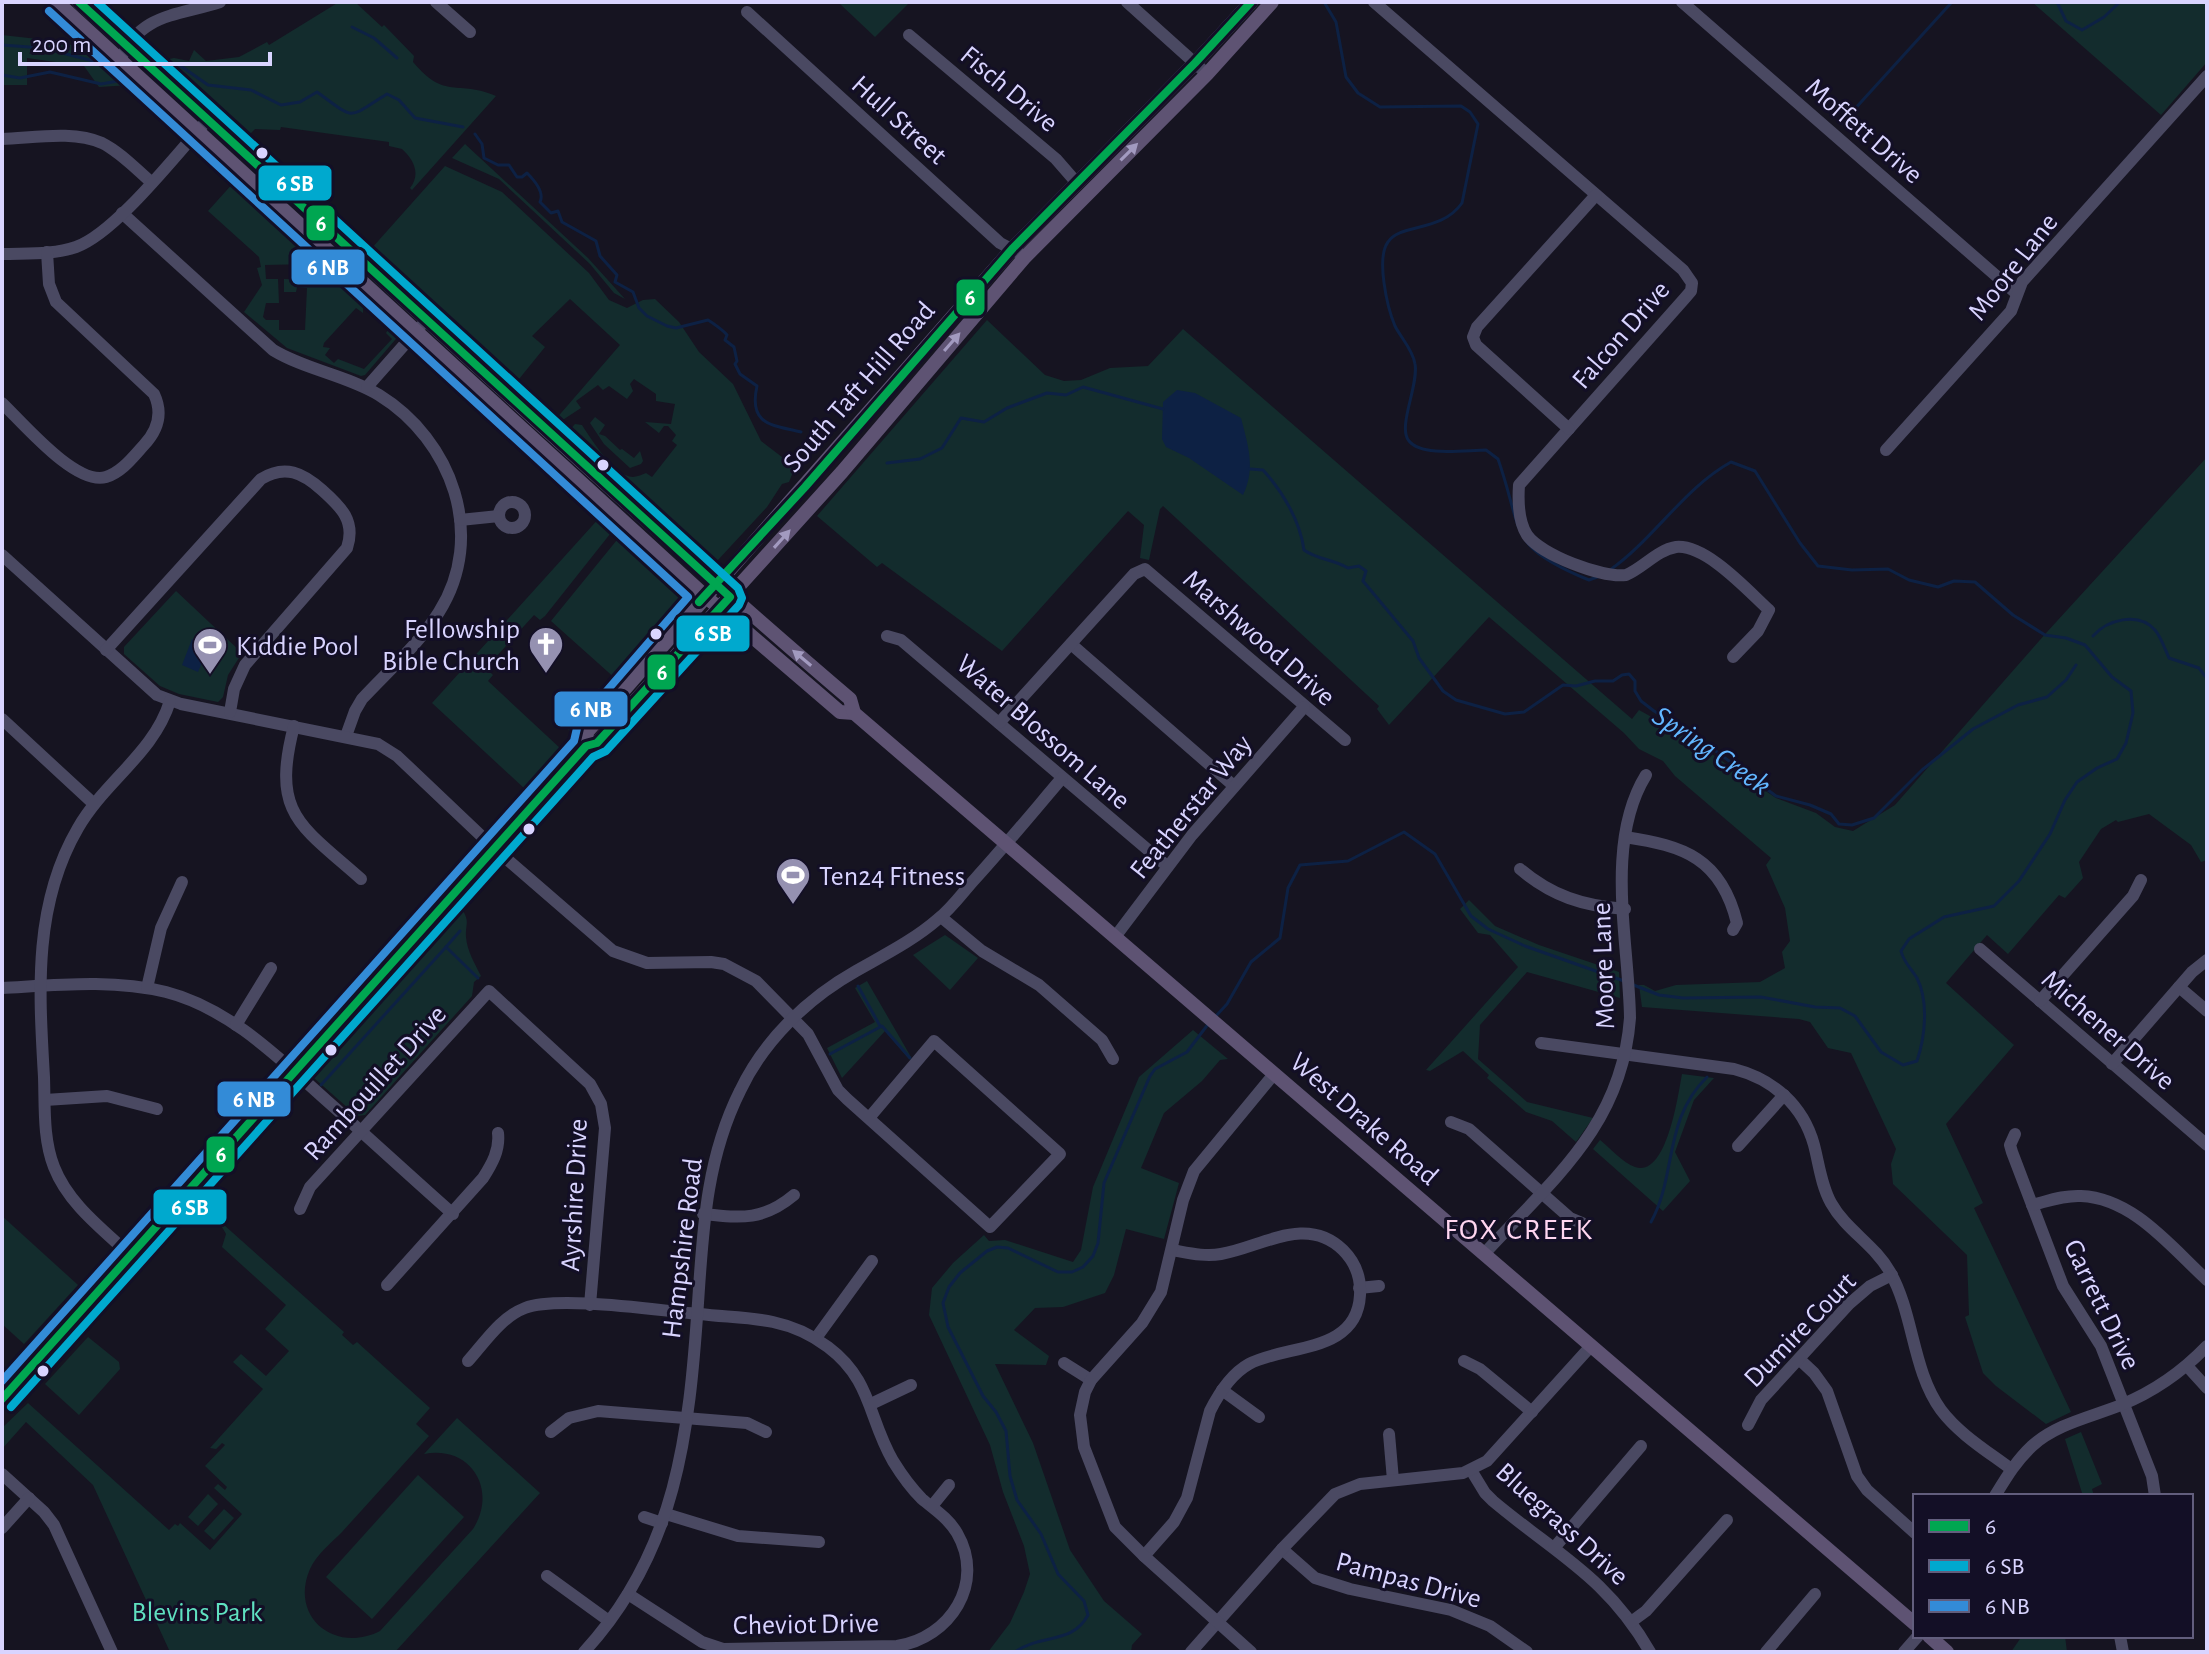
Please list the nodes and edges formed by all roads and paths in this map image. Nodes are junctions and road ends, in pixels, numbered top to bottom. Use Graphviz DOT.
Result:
graph roads {
  1 [pos="57,2"];
  2 [pos="79,2"];
  3 [pos="220,2"];
  4 [pos="436,2"];
  5 [pos="1127,2"];
  6 [pos="1251,2"];
  7 [pos="1272,2"];
  8 [pos="1374,2"];
  9 [pos="1682,2"];
  10 [pos="747,12"];
  11 [pos="470,32"];
  12 [pos="909,35"];
  13 [pos="127,52"];
  14 [pos="1195,63"];
  15 [pos="1207,74"];
  16 [pos="2207,76"];
  17 [pos="209,118"];
  18 [pos="198,130"];
  19 [pos="2,139"];
  20 [pos="151,182"];
  21 [pos="1076,182"];
  22 [pos="1596,195"];
  23 [pos="122,213"];
  24 [pos="47,252"];
  25 [pos="1019,253"];
  26 [pos="2,254"];
  27 [pos="2017,294"];
  28 [pos="427,320"];
  29 [pos="416,332"];
  30 [pos="367,387"];
  31 [pos="2,403"];
  32 [pos="1569,429"];
  33 [pos="1886,450"];
  34 [pos="499,516"];
  35 [pos="460,520"];
  36 [pos="2,555"];
  37 [pos="716,584"];
  38 [pos="705,596"];
  39 [pos="730,597"];
  40 [pos="720,609"];
  41 [pos="887,636"];
  42 [pos="1071,644"];
  43 [pos="106,650"];
  44 [pos="1733,657"];
  45 [pos="170,701"];
  46 [pos="1304,707"];
  47 [pos="230,712"];
  48 [pos="854,713"];
  49 [pos="999,723"];
  50 [pos="4,726"];
  51 [pos="294,726"];
  52 [pos="346,736"];
  53 [pos="1345,740"];
  54 [pos="586,746"];
  55 [pos="1646,775"];
  56 [pos="1062,778"];
  57 [pos="1234,786"];
  58 [pos="288,802"];
  59 [pos="94,804"];
  60 [pos="275,808"];
  61 [pos="1625,837"];
  62 [pos="1007,844"];
  63 [pos="494,848"];
  64 [pos="1167,866"];
  65 [pos="1520,869"];
  66 [pos="361,879"];
  67 [pos="2141,880"];
  68 [pos="182,882"];
  69 [pos="1625,909"];
  70 [pos="941,917"];
  71 [pos="1733,930"];
  72 [pos="1115,937"];
  73 [pos="1980,949"];
  74 [pos="2207,960"];
  75 [pos="271,968"];
  76 [pos="39,986"];
  77 [pos="2179,987"];
  78 [pos="2,988"];
  79 [pos="147,988"];
  80 [pos="489,991"];
  81 [pos="2040,1001"];
  82 [pos="2207,1011"];
  83 [pos="794,1017"];
  84 [pos="236,1025"];
  85 [pos="1541,1043"];
  86 [pos="1625,1055"];
  87 [pos="1113,1059"];
  88 [pos="2112,1064"];
  89 [pos="293,1071"];
  90 [pos="1274,1074"];
  91 [pos="1784,1095"];
  92 [pos="45,1100"];
  93 [pos="157,1109"];
  94 [pos="869,1118"];
  95 [pos="1451,1122"];
  96 [pos="361,1131"];
  97 [pos="498,1133"];
  98 [pos="2015,1134"];
  99 [pos="2207,1145"];
  100 [pos="1738,1146"];
  101 [pos="1541,1193"];
  102 [pos="794,1195"];
  103 [pos="2032,1205"];
  104 [pos="300,1209"];
  105 [pos="453,1214"];
  106 [pos="703,1214"];
  107 [pos="1582,1223"];
  108 [pos="1172,1250"];
  109 [pos="129,1254"];
  110 [pos="1484,1254"];
  111 [pos="872,1261"];
  112 [pos="1892,1275"];
  113 [pos="2207,1280"];
  114 [pos="387,1285"];
  115 [pos="1379,1286"];
  116 [pos="1359,1288"];
  117 [pos="590,1305"];
  118 [pos="697,1314"];
  119 [pos="816,1338"];
  120 [pos="1591,1346"];
  121 [pos="2207,1346"];
  122 [pos="1799,1359"];
  123 [pos="468,1361"];
  124 [pos="1464,1361"];
  125 [pos="1064,1363"];
  126 [pos="2187,1366"];
  127 [pos="1091,1380"];
  128 [pos="911,1385"];
  129 [pos="2207,1388"];
  130 [pos="1222,1390"];
  131 [pos="2,1399"];
  132 [pos="871,1404"];
  133 [pos="2124,1404"];
  134 [pos="1532,1412"];
  135 [pos="1259,1417"];
  136 [pos="687,1418"];
  137 [pos="1748,1425"];
  138 [pos="551,1432"];
  139 [pos="766,1432"];
  140 [pos="1389,1434"];
  141 [pos="1641,1446"];
  142 [pos="2011,1469"];
  143 [pos="1471,1470"];
  144 [pos="2,1474"];
  145 [pos="1393,1480"];
  146 [pos="949,1485"];
  147 [pos="1996,1494"];
  148 [pos="2155,1494"];
  149 [pos="29,1498"];
  150 [pos="932,1506"];
  151 [pos="644,1517"];
  152 [pos="664,1518"];
  153 [pos="1727,1520"];
  154 [pos="2,1528"];
  155 [pos="1913,1531"];
  156 [pos="819,1542"];
  157 [pos="1554,1548"];
  158 [pos="1282,1549"];
  159 [pos="1144,1556"];
  160 [pos="547,1576"];
  161 [pos="628,1594"];
  162 [pos="1815,1594"];
  163 [pos="609,1621"];
  164 [pos="1216,1622"];
  165 [pos="1631,1622"];
  166 [pos="1913,1622"];
  167 [pos="1931,1638"];
  168 [pos="112,1652"];
  169 [pos="584,1652"];
  170 [pos="1191,1652"];
  171 [pos="1251,1652"];
  172 [pos="1527,1652"];
  173 [pos="1650,1652"];
  174 [pos="1766,1652"];
  175 [pos="1947,1652"];
  1 -- 13 [label="main road, West Drake Road"];
  2 -- 13 [label="main road, West Drake Road"];
  3 -- 13 [label="street"];
  4 -- 11 [label="street"];
  5 -- 14 [label="street"];
  6 -- 14 [label="main road, South Taft Hill Road"];
  7 -- 15 [label="main road, South Taft Hill Road"];
  8 -- 22 [label="street, Falcon Drive"];
  9 -- 27 [label="street, Moffett Drive"];
  10 -- 25 [label="street, Hull Street"];
  12 -- 21 [label="street, Fisch Drive"];
  13 -- 17 [label="main road, West Drake Road"];
  13 -- 18 [label="main road, West Drake Road"];
  14 -- 15 [label="street"];
  14 -- 21 [label="main road, South Taft Hill Road"];
  25 -- 15 [label="main road, South Taft Hill Road, one-way"];
  16 -- 27 [label="street, Moore Lane"];
  17 -- 18 [label="street"];
  17 -- 28 [label="main road, West Drake Road"];
  18 -- 20 [label="street"];
  18 -- 29 [label="main road, West Drake Road"];
  19 -- 20 [label="street"];
  20 -- 23 [label="street"];
  21 -- 25 [label="main road, South Taft Hill Road"];
  22 -- 32 [label="street"];
  22 -- 32 [label="street, Falcon Drive"];
  23 -- 24 [label="street"];
  23 -- 30 [label="street"];
  24 -- 26 [label="street"];
  24 -- 31 [label="street"];
  25 -- 37 [label="main road, South Taft Hill Road"];
  39 -- 25 [label="main road, South Taft Hill Road, one-way"];
  27 -- 33 [label="street, Moore Lane"];
  28 -- 29 [label="street"];
  28 -- 37 [label="main road, West Drake Road"];
  29 -- 30 [label="street"];
  29 -- 38 [label="main road, West Drake Road"];
  30 -- 35 [label="street"];
  32 -- 44 [label="street, Falcon Drive"];
  34 -- 35 [label="street"];
  35 -- 52 [label="street"];
  36 -- 43 [label="street"];
  37 -- 38 [label="main road, South Taft Hill Road"];
  37 -- 39 [label="main road, West Drake Road"];
  38 -- 40 [label="main road, West Drake Road"];
  38 -- 54 [label="main road, South Taft Hill Road"];
  39 -- 40 [label="main road, South Taft Hill Road"];
  48 -- 39 [label="main road, West Drake Road, one-way"];
  40 -- 48 [label="main road, West Drake Road"];
  40 -- 54 [label="main road, South Taft Hill Road"];
  41 -- 49 [label="street, Water Blossom Lane"];
  42 -- 46 [label="street, Marshwood Drive"];
  42 -- 49 [label="street"];
  42 -- 57 [label="street"];
  43 -- 45 [label="street"];
  43 -- 47 [label="street"];
  45 -- 47 [label="street"];
  45 -- 59 [label="street"];
  46 -- 53 [label="street, Marshwood Drive"];
  46 -- 57 [label="street, Featherstar Way"];
  47 -- 51 [label="street"];
  48 -- 62 [label="main road, West Drake Road"];
  49 -- 56 [label="street, Water Blossom Lane"];
  50 -- 59 [label="street"];
  51 -- 52 [label="street"];
  51 -- 58 [label="street"];
  52 -- 63 [label="street"];
  54 -- 63 [label="main road, South Taft Hill Road"];
  55 -- 61 [label="street, Moore Lane"];
  56 -- 62 [label="street, Hampshire Road"];
  56 -- 64 [label="street, Water Blossom Lane"];
  57 -- 64 [label="street, Featherstar Way"];
  58 -- 60 [label="street"];
  58 -- 66 [label="street"];
  59 -- 76 [label="street"];
  61 -- 69 [label="street, Moore Lane"];
  61 -- 71 [label="street"];
  62 -- 70 [label="street, Hampshire Road"];
  62 -- 72 [label="main road, West Drake Road"];
  63 -- 83 [label="street"];
  63 -- 89 [label="main road, South Taft Hill Road"];
  64 -- 72 [label="street, Featherstar Way"];
  65 -- 69 [label="street"];
  67 -- 81 [label="street"];
  68 -- 79 [label="street"];
  69 -- 86 [label="street, Moore Lane"];
  70 -- 83 [label="street, Hampshire Road"];
  70 -- 87 [label="street"];
  72 -- 90 [label="main road, West Drake Road"];
  73 -- 81 [label="street, Michener Drive"];
  74 -- 77 [label="street"];
  75 -- 84 [label="street"];
  76 -- 78 [label="street"];
  76 -- 79 [label="street"];
  76 -- 92 [label="street"];
  77 -- 82 [label="street"];
  77 -- 88 [label="street"];
  79 -- 84 [label="street"];
  80 -- 96 [label="street, Rambouillet Drive"];
  80 -- 117 [label="street, Ayrshire Drive"];
  81 -- 88 [label="street, Michener Drive"];
  83 -- 94 [label="street"];
  83 -- 106 [label="street, Hampshire Road"];
  84 -- 89 [label="street"];
  85 -- 86 [label="street"];
  86 -- 91 [label="street"];
  86 -- 101 [label="street, Moore Lane"];
  88 -- 99 [label="street, Michener Drive"];
  89 -- 96 [label="street"];
  89 -- 109 [label="main road, South Taft Hill Road"];
  90 -- 108 [label="street"];
  90 -- 110 [label="main road, West Drake Road"];
  91 -- 100 [label="street"];
  91 -- 112 [label="street"];
  92 -- 93 [label="street"];
  92 -- 109 [label="street"];
  94 -- 94 [label="street"];
  95 -- 101 [label="street"];
  96 -- 104 [label="street, Rambouillet Drive"];
  96 -- 105 [label="street"];
  97 -- 105 [label="street"];
  98 -- 103 [label="street, Garrett Drive"];
  101 -- 107 [label="street"];
  101 -- 110 [label="street, Moore Lane"];
  102 -- 106 [label="street"];
  103 -- 113 [label="street"];
  103 -- 133 [label="street, Garrett Drive"];
  105 -- 114 [label="street"];
  106 -- 118 [label="street, Hampshire Road"];
  108 -- 116 [label="street"];
  108 -- 127 [label="street"];
  109 -- 131 [label="main road, South Taft Hill Road"];
  110 -- 120 [label="main road, West Drake Road"];
  111 -- 119 [label="street"];
  112 -- 122 [label="street, Dumire Court"];
  112 -- 142 [label="street"];
  115 -- 116 [label="street"];
  116 -- 130 [label="street"];
  117 -- 118 [label="street"];
  117 -- 123 [label="street"];
  118 -- 119 [label="street"];
  118 -- 136 [label="street, Hampshire Road"];
  119 -- 132 [label="street"];
  120 -- 134 [label="street"];
  120 -- 166 [label="main road, West Drake Road"];
  121 -- 126 [label="street"];
  122 -- 137 [label="street, Dumire Court"];
  122 -- 155 [label="street"];
  124 -- 134 [label="street"];
  125 -- 127 [label="street"];
  126 -- 129 [label="street"];
  126 -- 133 [label="street"];
  127 -- 159 [label="street"];
  128 -- 132 [label="street"];
  130 -- 135 [label="street"];
  130 -- 159 [label="street"];
  132 -- 150 [label="street"];
  133 -- 142 [label="street"];
  133 -- 148 [label="street, Garrett Drive"];
  134 -- 143 [label="street"];
  136 -- 138 [label="street"];
  136 -- 139 [label="street"];
  136 -- 152 [label="street, Hampshire Road"];
  140 -- 145 [label="street"];
  141 -- 157 [label="street"];
  142 -- 147 [label="street"];
  143 -- 145 [label="street"];
  143 -- 157 [label="street, Bluegrass Drive"];
  144 -- 149 [label="street"];
  145 -- 158 [label="street"];
  146 -- 150 [label="street"];
  149 -- 154 [label="street"];
  149 -- 168 [label="street"];
  150 -- 161 [label="street, Cheviot Drive"];
  151 -- 152 [label="street"];
  152 -- 156 [label="street"];
  152 -- 161 [label="street, Hampshire Road"];
  153 -- 165 [label="street"];
  157 -- 165 [label="street, Bluegrass Drive"];
  158 -- 164 [label="street"];
  158 -- 172 [label="street, Pampas Drive"];
  159 -- 164 [label="street"];
  160 -- 163 [label="street"];
  161 -- 163 [label="street, Hampshire Road"];
  162 -- 174 [label="street"];
  163 -- 169 [label="street, Hampshire Road"];
  164 -- 170 [label="street"];
  164 -- 171 [label="street"];
  165 -- 173 [label="street, Bluegrass Drive"];
  167 -- 175 [label="main road"];
}
